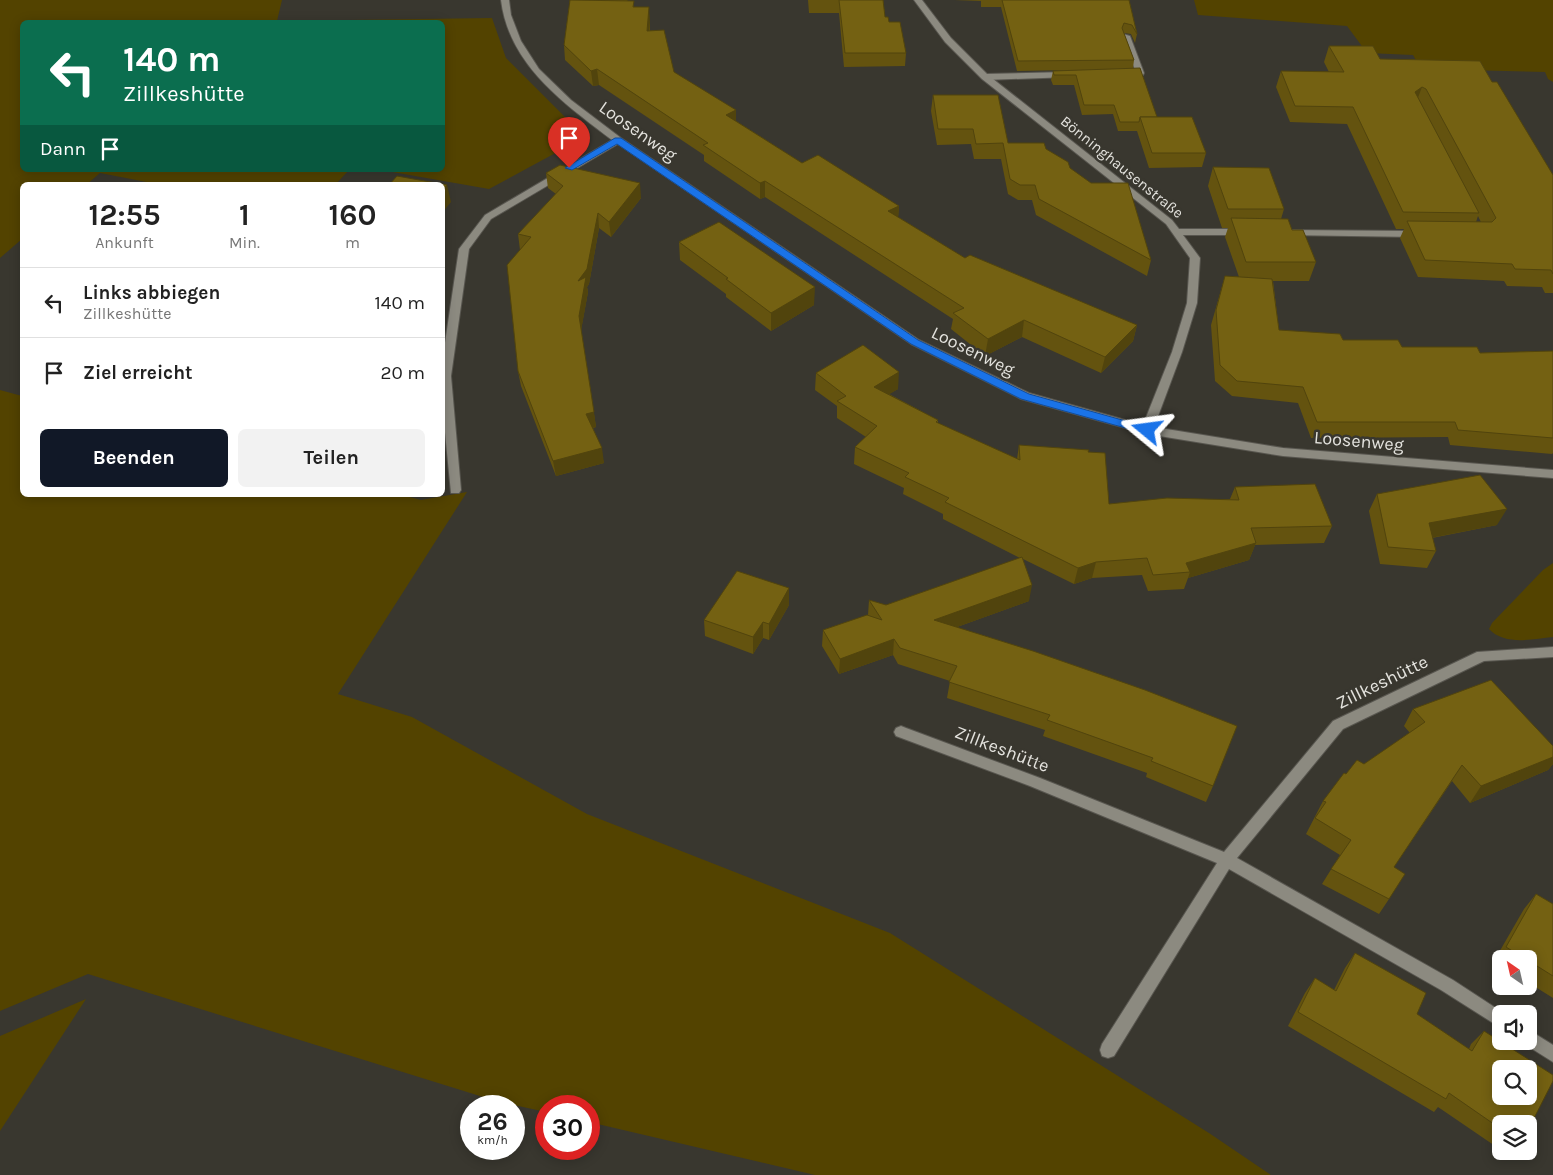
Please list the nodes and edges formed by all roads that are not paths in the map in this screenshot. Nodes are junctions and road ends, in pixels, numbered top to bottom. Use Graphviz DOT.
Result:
graph roads {
  1 [pos="505,0"];
  2 [pos="918,0"];
  3 [pos="1126,36"];
  4 [pos="1121,74"];
  5 [pos="1072,75"];
  6 [pos="985,77"];
  7 [pos="618,140"];
  8 [pos="1177,232"];
  9 [pos="1256,233"];
  10 [pos="1275,233"];
  11 [pos="1432,234"];
  12 [pos="1147,430"];
  13 [pos="1553,474"];
  14 [pos="455,490"];
  15 [pos="1553,652"];
  16 [pos="901,732"];
  17 [pos="1227,860"];
  18 [pos="1492,1014"];
  19 [pos="1537,1043"];
  20 [pos="1108,1050"];
  21 [pos="1553,1054"];
  1 -- 7 [label="street, Loosenweg"];
  2 -- 6 [label="street, Bönninghausenstraße"];
  3 -- 4 [label="street"];
  5 -- 6 [label="street"];
  6 -- 8 [label="street, Bönninghausenstraße"];
  7 -- 12 [label="street, Loosenweg"];
  7 -- 14 [label="street"];
  8 -- 9 [label="street"];
  8 -- 12 [label="street, Bönninghausenstraße"];
  10 -- 11 [label="street"];
  12 -- 13 [label="street, Loosenweg"];
  15 -- 17 [label="street, Zillkeshütte"];
  16 -- 17 [label="street, Zillkeshütte"];
  17 -- 18 [label="street, Zillkeshütte"];
  17 -- 20 [label="street, Zillkeshütte"];
  19 -- 21 [label="street"];
}
